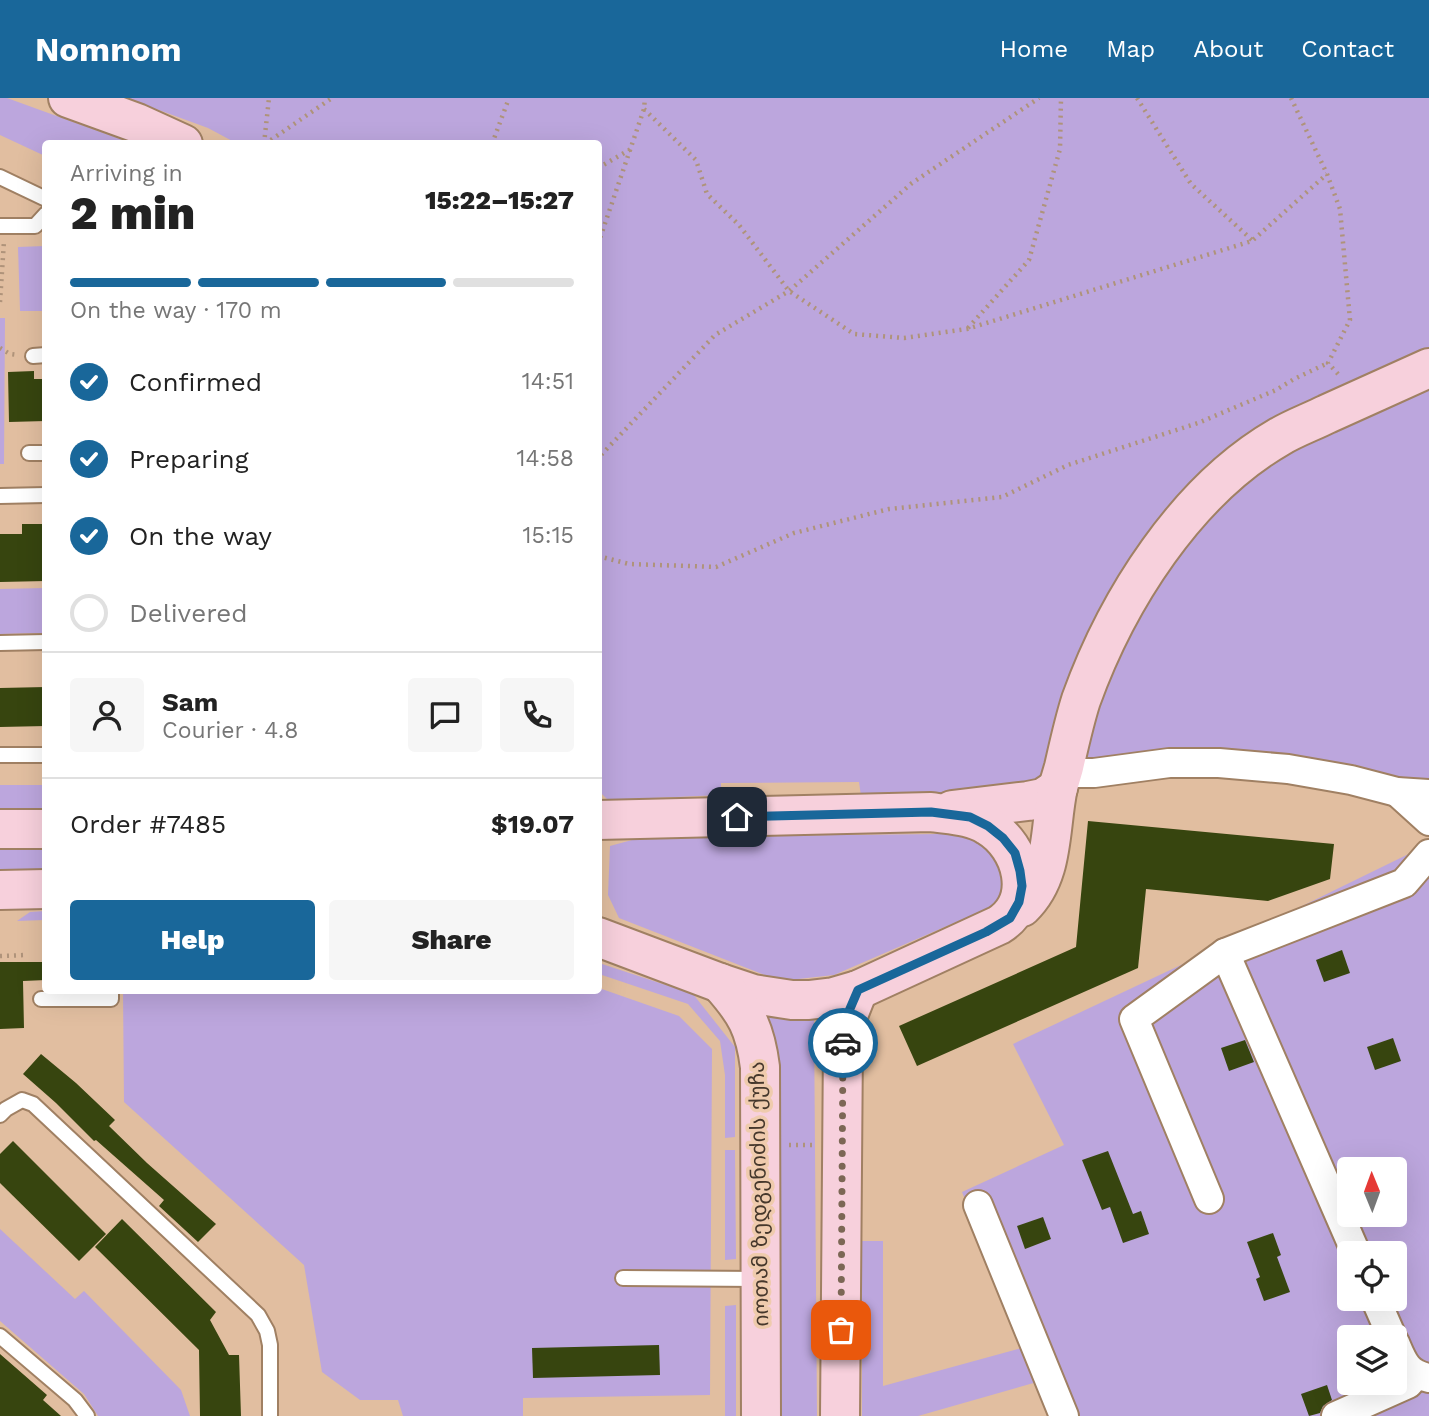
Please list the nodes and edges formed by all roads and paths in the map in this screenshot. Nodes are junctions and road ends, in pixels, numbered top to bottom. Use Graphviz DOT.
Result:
graph roads {
  1 [pos="68,98"];
  2 [pos="269,98"];
  3 [pos="332,98"];
  4 [pos="509,98"];
  5 [pos="645,98"];
  6 [pos="1039,98"];
  7 [pos="1061,98"];
  8 [pos="1137,98"];
  9 [pos="1291,98"];
  10 [pos="645,109"];
  11 [pos="174,140"];
  12 [pos="264,140"];
  13 [pos="270,140"];
  14 [pos="493,140"];
  15 [pos="631,149"];
  16 [pos="602,166"];
  17 [pos="1326,174"];
  18 [pos="0,177"];
  19 [pos="42,197"];
  20 [pos="42,218"];
  21 [pos="2,226"];
  22 [pos="602,232"];
  23 [pos="1252,241"];
  24 [pos="789,291"];
  25 [pos="0,302"];
  26 [pos="967,329"];
  27 [pos="1328,363"];
  28 [pos="1429,368"];
  29 [pos="1361,399"];
  30 [pos="29,453"];
  31 [pos="42,453"];
  32 [pos="602,454"];
  33 [pos="42,495"];
  34 [pos="0,496"];
  35 [pos="602,557"];
  36 [pos="0,642"];
  37 [pos="42,642"];
  38 [pos="0,755"];
  39 [pos="42,755"];
  40 [pos="1060,780"];
  41 [pos="1397,792"];
  42 [pos="1429,794"];
  43 [pos="931,812"];
  44 [pos="602,820"];
  45 [pos="1429,821"];
  46 [pos="0,829"];
  47 [pos="42,829"];
  48 [pos="1429,854"];
  49 [pos="0,890"];
  50 [pos="42,890"];
  51 [pos="1010,918"];
  52 [pos="602,939"];
  53 [pos="1225,953"];
  54 [pos="26,955"];
  55 [pos="0,956"];
  56 [pos="720,983"];
  57 [pos="858,990"];
  58 [pos="111,994"];
  59 [pos="41,999"];
  60 [pos="0,1115"];
  61 [pos="822,1144"];
  62 [pos="781,1145"];
  63 [pos="1209,1199"];
  64 [pos="978,1205"];
  65 [pos="1351,1241"];
  66 [pos="623,1278"];
  67 [pos="760,1279"];
  68 [pos="0,1335"];
  69 [pos="1407,1365"];
  70 [pos="1422,1377"];
  71 [pos="87,1416"];
  72 [pos="270,1416"];
  73 [pos="761,1416"];
  74 [pos="840,1416"];
  75 [pos="1064,1416"];
  76 [pos="1336,1416"];
  1 -- 11 [label="main road"];
  2 -- 12 [label="path"];
  3 -- 13 [label="path"];
  4 -- 14 [label="path"];
  5 -- 10 [label="path"];
  6 -- 24 [label="path"];
  7 -- 26 [label="path"];
  8 -- 23 [label="path"];
  9 -- 17 [label="path"];
  10 -- 15 [label="path"];
  10 -- 24 [label="path"];
  15 -- 16 [label="path"];
  15 -- 22 [label="path"];
  17 -- 23 [label="path"];
  17 -- 27 [label="path"];
  18 -- 19 [label="lane"];
  20 -- 21 [label="lane"];
  21 -- 25 [label="path"];
  23 -- 26 [label="path"];
  24 -- 26 [label="path"];
  24 -- 32 [label="path"];
  27 -- 29 [label="path"];
  27 -- 35 [label="path"];
  28 -- 29 [label="main road"];
  29 -- 40 [label="main road"];
  30 -- 31 [label="lane"];
  33 -- 34 [label="lane"];
  36 -- 37 [label="lane"];
  38 -- 39 [label="lane"];
  40 -- 41 [label="street"];
  40 -- 43 [label="main road"];
  40 -- 51 [label="main road"];
  41 -- 42 [label="street"];
  41 -- 45 [label="street"];
  43 -- 44 [label="main road"];
  43 -- 51 [label="main road"];
  46 -- 47 [label="main road"];
  48 -- 53 [label="street"];
  49 -- 50 [label="main road"];
  51 -- 57 [label="main road"];
  52 -- 56 [label="main road"];
  53 -- 63 [label="street"];
  53 -- 65 [label="street"];
  54 -- 55 [label="path"];
  56 -- 57 [label="main road"];
  56 -- 67 [label="main road, იოთამ ზედგენიძის ქუჩა"];
  57 -- 74 [label="main road"];
  58 -- 59 [label="lane"];
  60 -- 72 [label="lane"];
  61 -- 62 [label="path"];
  64 -- 75 [label="street"];
  66 -- 67 [label="lane"];
  67 -- 73 [label="main road, იოთამ ზედგენიძის ქუჩა"];
  68 -- 71 [label="lane"];
  69 -- 70 [label="street"];
  70 -- 76 [label="street"];
}
